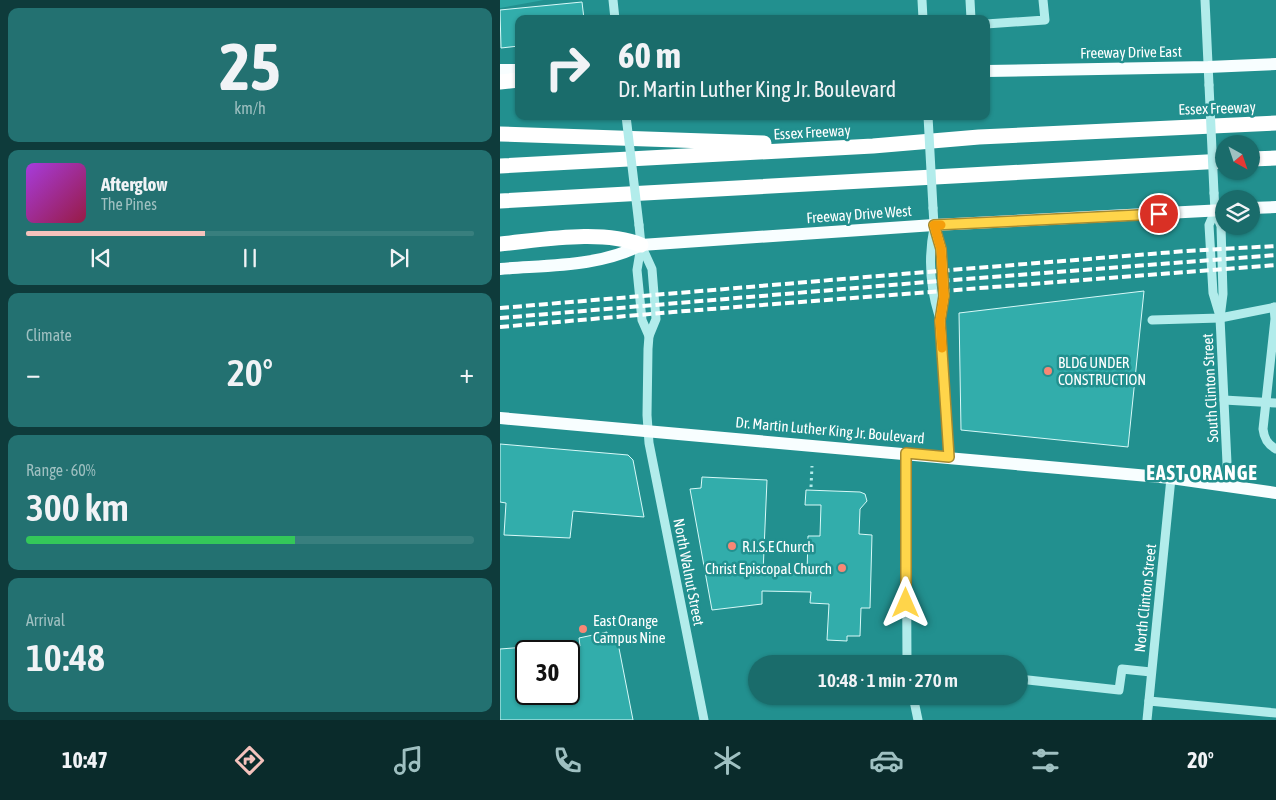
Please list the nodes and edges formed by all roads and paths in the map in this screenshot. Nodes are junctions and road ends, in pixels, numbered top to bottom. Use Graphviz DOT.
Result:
graph roads {
  1 [pos="613,0"];
  2 [pos="922,0"];
  3 [pos="970,0"];
  4 [pos="1043,0"];
  5 [pos="1205,0"];
  6 [pos="615,15"];
  7 [pos="923,15"];
  8 [pos="971,15"];
  9 [pos="990,24"];
  10 [pos="1276,64"];
  11 [pos="1208,67"];
  12 [pos="500,70"];
  13 [pos="515,70"];
  14 [pos="990,72"];
  15 [pos="515,80"];
  16 [pos="500,82"];
  17 [pos="626,120"];
  18 [pos="928,120"];
  19 [pos="1276,123"];
  20 [pos="500,134"];
  21 [pos="873,146"];
  22 [pos="1276,158"];
  23 [pos="1260,159"];
  24 [pos="1215,161"];
  25 [pos="500,166"];
  26 [pos="1215,196"];
  27 [pos="500,201"];
  28 [pos="1276,207"];
  29 [pos="1260,208"];
  30 [pos="1215,210"];
  31 [pos="934,225"];
  32 [pos="1221,235"];
  33 [pos="500,244"];
  34 [pos="642,245"];
  35 [pos="500,269"];
  36 [pos="1275,307"];
  37 [pos="1220,318"];
  38 [pos="1152,320"];
  39 [pos="649,336"];
  40 [pos="1224,400"];
  41 [pos="1266,401"];
  42 [pos="1276,403"];
  43 [pos="500,418"];
  44 [pos="648,430"];
  45 [pos="1276,449"];
  46 [pos="906,453"];
  47 [pos="949,457"];
  48 [pos="812,466"];
  49 [pos="1171,478"];
  50 [pos="1225,486"];
  51 [pos="811,487"];
  52 [pos="1276,492"];
  53 [pos="907,655"];
  54 [pos="1151,672"];
  55 [pos="1028,680"];
  56 [pos="1149,701"];
  57 [pos="915,705"];
  58 [pos="1276,713"];
  59 [pos="704,720"];
  60 [pos="918,720"];
  61 [pos="1147,720"];
  1 -- 6 [label="street"];
  2 -- 7 [label="street"];
  3 -- 8 [label="street"];
  4 -- 9 [label="street"];
  5 -- 11 [label="street, South Clinton Street"];
  10 -- 11 [label="main road, Freeway Drive East"];
  11 -- 14 [label="main road, Freeway Drive East"];
  11 -- 26 [label="street, South Clinton Street, bridge"];
  12 -- 13 [label="main road"];
  15 -- 16 [label="highway"];
  17 -- 34 [label="street, bridge"];
  18 -- 31 [label="street, bridge"];
  19 -- 21 [label="highway, Essex Freeway"];
  20 -- 21 [label="highway"];
  21 -- 25 [label="highway, Essex Freeway"];
  22 -- 23 [label="highway"];
  24 -- 27 [label="highway"];
  28 -- 29 [label="main road"];
  30 -- 31 [label="main road, Freeway Drive West"];
  31 -- 34 [label="main road, Freeway Drive West"];
  31 -- 47 [label="street"];
  32 -- 37 [label="street, South Clinton Street"];
  33 -- 34 [label="highway"];
  34 -- 35 [label="main road, Freeway Drive West"];
  34 -- 39 [label="street"];
  34 -- 39 [label="street"];
  36 -- 37 [label="street"];
  36 -- 41 [label="street"];
  37 -- 38 [label="street"];
  37 -- 40 [label="street, South Clinton Street"];
  39 -- 44 [label="street, North Walnut Street"];
  40 -- 41 [label="street"];
  40 -- 50 [label="street, South Clinton Street"];
  41 -- 42 [label="street"];
  41 -- 45 [label="street"];
  43 -- 44 [label="main road, Dr. Martin Luther King Jr. Boulevard"];
  44 -- 46 [label="main road, Dr. Martin Luther King Jr. Boulevard"];
  44 -- 59 [label="street, North Walnut Street"];
  46 -- 47 [label="main road, Dr. Martin Luther King Jr. Boulevard"];
  46 -- 53 [label="street"];
  47 -- 49 [label="main road, Dr. Martin Luther King Jr. Boulevard"];
  48 -- 51 [label="path"];
  49 -- 50 [label="main road, Dr. Martin Luther King Jr. Boulevard"];
  49 -- 54 [label="street, North Clinton Street"];
  50 -- 52 [label="main road, Dr. Martin Luther King Jr. Boulevard"];
  54 -- 55 [label="street"];
  54 -- 56 [label="street, North Clinton Street"];
  56 -- 58 [label="street"];
  56 -- 61 [label="street, North Clinton Street"];
  57 -- 60 [label="street"];
}
